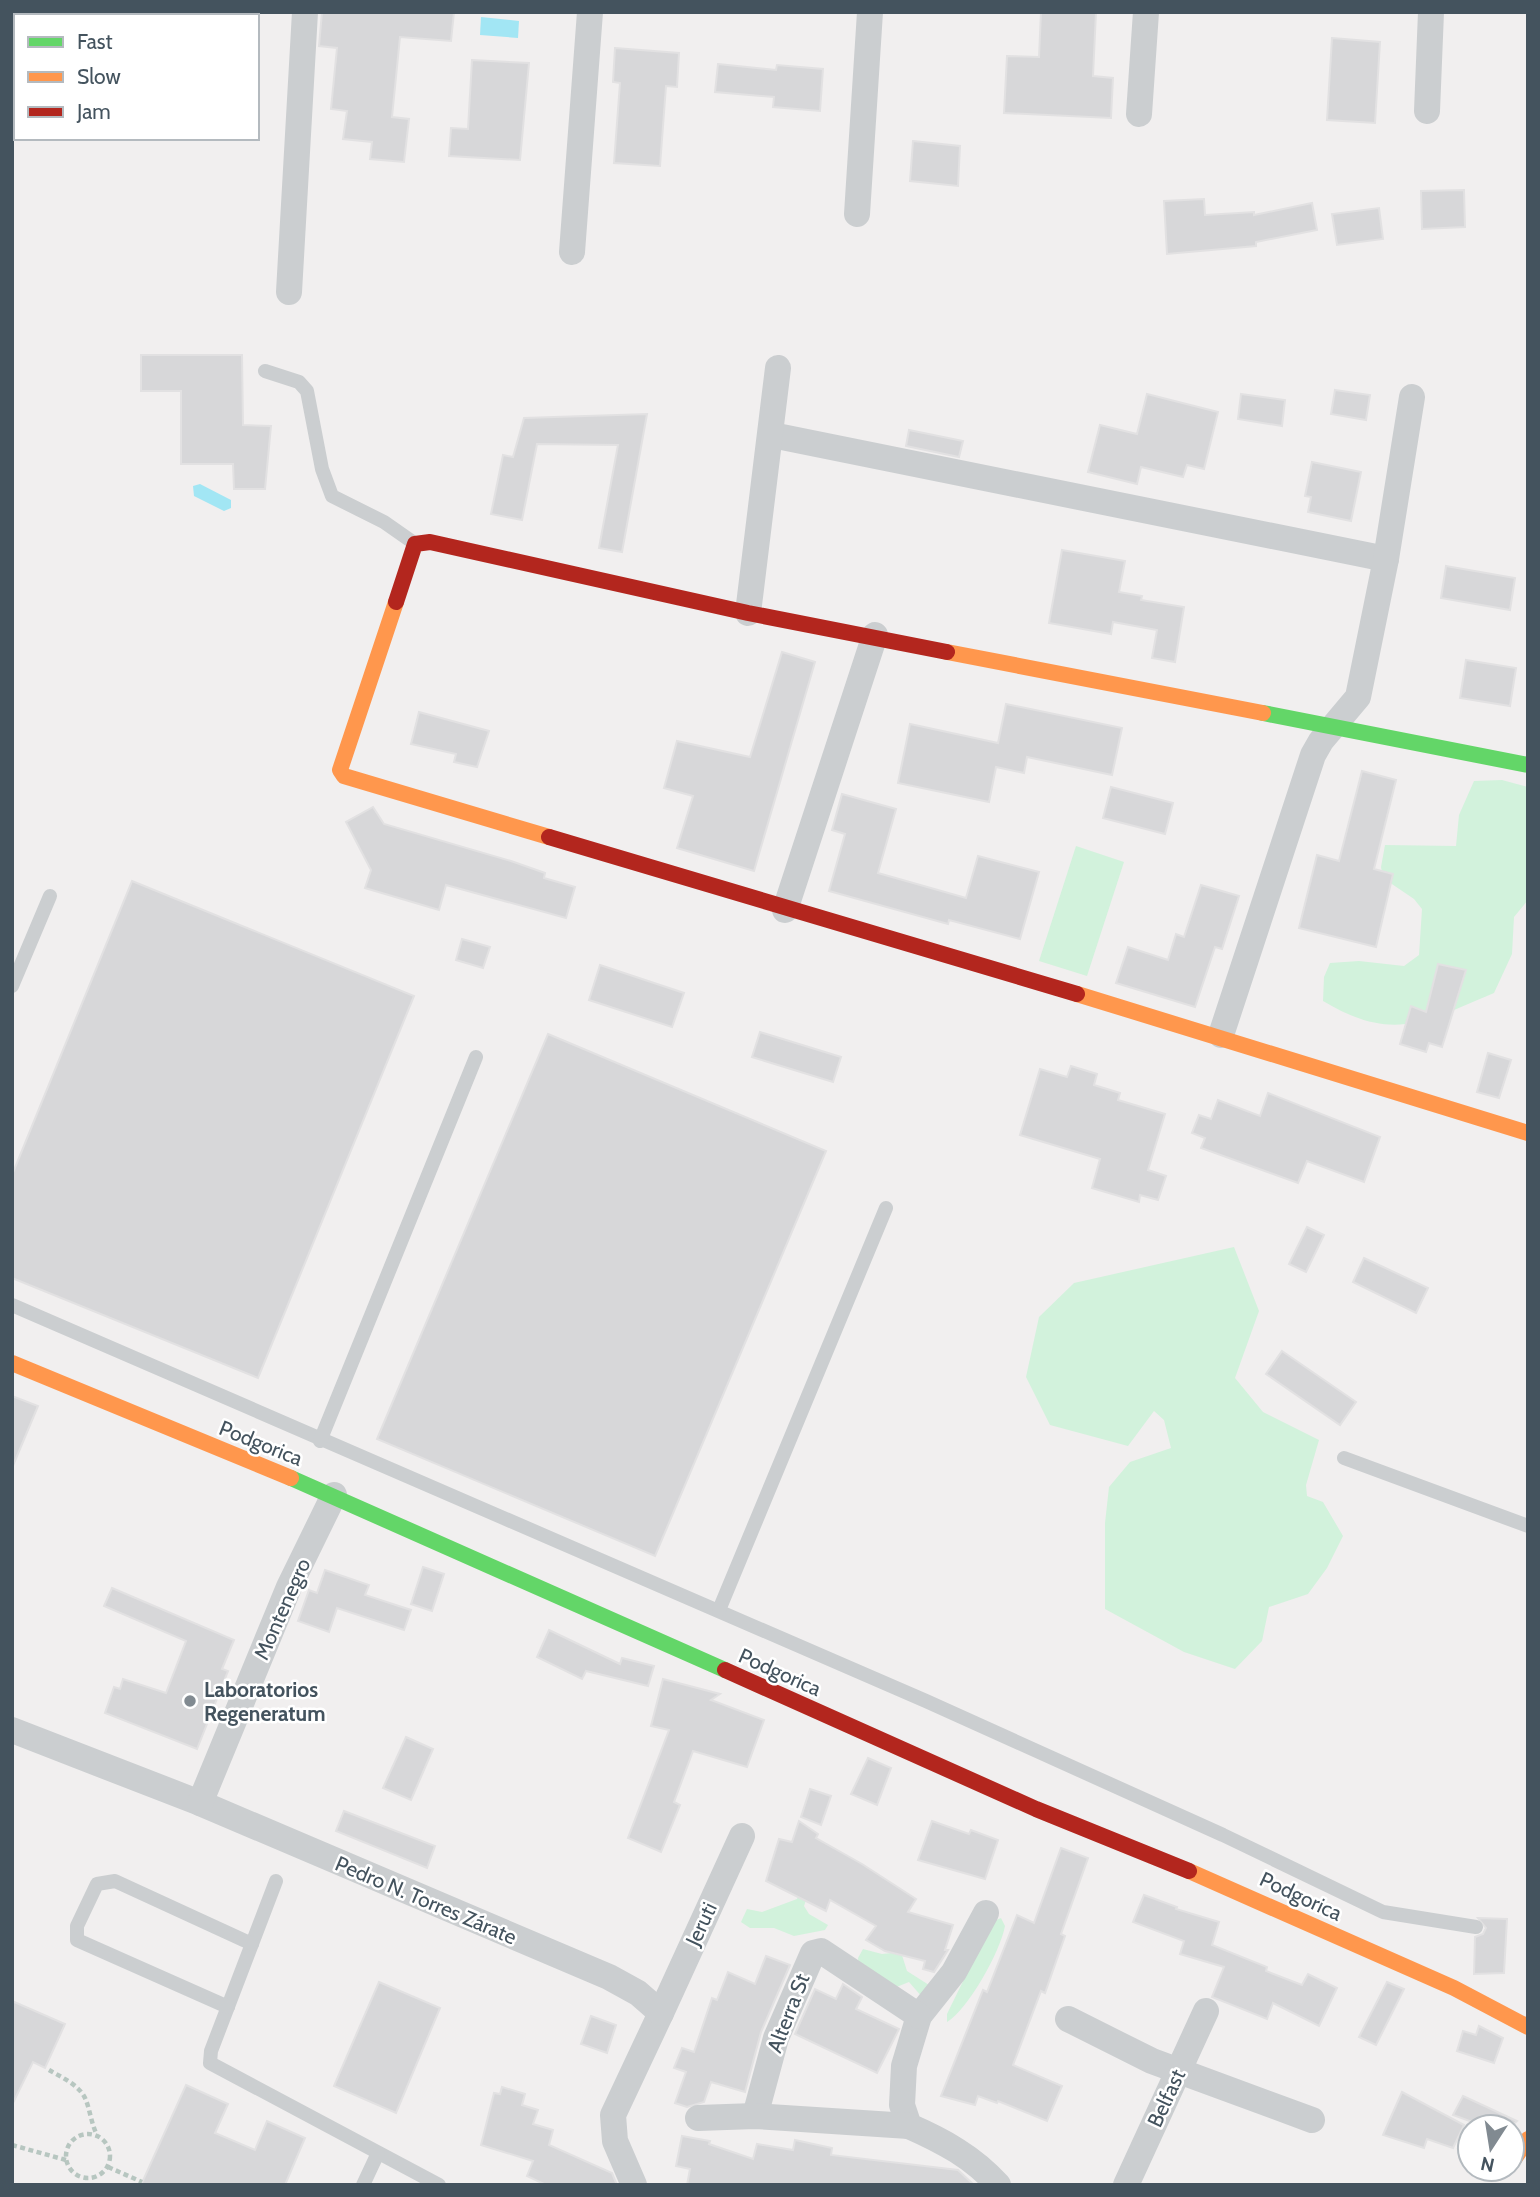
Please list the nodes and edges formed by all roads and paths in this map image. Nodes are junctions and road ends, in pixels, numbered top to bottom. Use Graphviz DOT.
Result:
graph roads {
  1 [pos="305,12"];
  2 [pos="590,12"];
  3 [pos="870,12"];
  4 [pos="1146,12"];
  5 [pos="1431,12"];
  6 [pos="1427,111"];
  7 [pos="1139,114"];
  8 [pos="857,214"];
  9 [pos="572,252"];
  10 [pos="289,292"];
  11 [pos="778,368"];
  12 [pos="265,371"];
  13 [pos="1412,397"];
  14 [pos="772,435"];
  15 [pos="415,544"];
  16 [pos="1386,559"];
  17 [pos="748,613"];
  18 [pos="875,635"];
  19 [pos="1333,727"];
  20 [pos="1528,765"];
  21 [pos="50,896"];
  22 [pos="785,910"];
  23 [pos="12,986"];
  24 [pos="1221,1035"];
  25 [pos="476,1057"];
  26 [pos="1528,1133"];
  27 [pos="886,1208"];
  28 [pos="12,1305"];
  29 [pos="12,1363"];
  30 [pos="320,1441"];
  31 [pos="1344,1458"];
  32 [pos="334,1495"];
  33 [pos="1528,1526"];
  34 [pos="719,1609"];
  35 [pos="12,1730"];
  36 [pos="200,1803"];
  37 [pos="742,1836"];
  38 [pos="276,1881"];
  39 [pos="986,1913"];
  40 [pos="1476,1927"];
  41 [pos="252,1944"];
  42 [pos="228,2007"];
  43 [pos="1206,2011"];
  44 [pos="661,2013"];
  45 [pos="919,2016"];
  46 [pos="1068,2019"];
  47 [pos="1528,2027"];
  48 [pos="49,2070"];
  49 [pos="1179,2070"];
  50 [pos="755,2116"];
  51 [pos="698,2119"];
  52 [pos="1311,2120"];
  53 [pos="909,2126"];
  54 [pos="97,2136"];
  55 [pos="12,2145"];
  56 [pos="378,2153"];
  57 [pos="66,2160"];
  58 [pos="108,2167"];
  59 [pos="93,2178"];
  60 [pos="142,2182"];
  61 [pos="96,2185"];
  62 [pos="363,2185"];
  63 [pos="439,2185"];
  64 [pos="634,2185"];
  65 [pos="998,2185"];
  66 [pos="1126,2185"];
  1 -- 10 [label="street"];
  2 -- 9 [label="street"];
  3 -- 8 [label="street"];
  4 -- 7 [label="street"];
  5 -- 6 [label="street"];
  11 -- 14 [label="street"];
  12 -- 15 [label="lane"];
  13 -- 16 [label="street"];
  14 -- 16 [label="street"];
  14 -- 17 [label="street"];
  15 -- 17 [label="street"];
  15 -- 22 [label="street"];
  16 -- 19 [label="street"];
  17 -- 18 [label="street"];
  18 -- 19 [label="street"];
  18 -- 22 [label="street"];
  19 -- 20 [label="street"];
  19 -- 24 [label="street"];
  21 -- 23 [label="lane"];
  22 -- 24 [label="street"];
  24 -- 26 [label="street"];
  25 -- 30 [label="lane"];
  27 -- 34 [label="lane"];
  28 -- 30 [label="lane"];
  29 -- 32 [label="street, Podgorica"];
  30 -- 34 [label="lane"];
  31 -- 33 [label="lane"];
  32 -- 36 [label="street, Montenegro"];
  32 -- 47 [label="street, Podgorica"];
  34 -- 40 [label="lane"];
  35 -- 36 [label="street, Pedro N. Torres Zárate"];
  36 -- 44 [label="street, Pedro N. Torres Zárate"];
  37 -- 44 [label="street, Jeruti"];
  38 -- 41 [label="lane"];
  39 -- 45 [label="street"];
  41 -- 42 [label="lane"];
  41 -- 42 [label="lane"];
  42 -- 56 [label="lane"];
  43 -- 49 [label="street, Belfast"];
  44 -- 64 [label="street"];
  45 -- 50 [label="street, Alterra St"];
  45 -- 53 [label="street"];
  46 -- 49 [label="street"];
  48 -- 54 [label="path"];
  49 -- 52 [label="street"];
  49 -- 66 [label="street, Belfast"];
  50 -- 51 [label="street"];
  50 -- 53 [label="street"];
  53 -- 65 [label="street"];
  54 -- 57 [label="path"];
  54 -- 58 [label="path"];
  55 -- 57 [label="path"];
  56 -- 62 [label="lane"];
  56 -- 63 [label="lane"];
  57 -- 59 [label="path"];
  58 -- 59 [label="path"];
  58 -- 60 [label="path"];
  59 -- 61 [label="path"];
}
